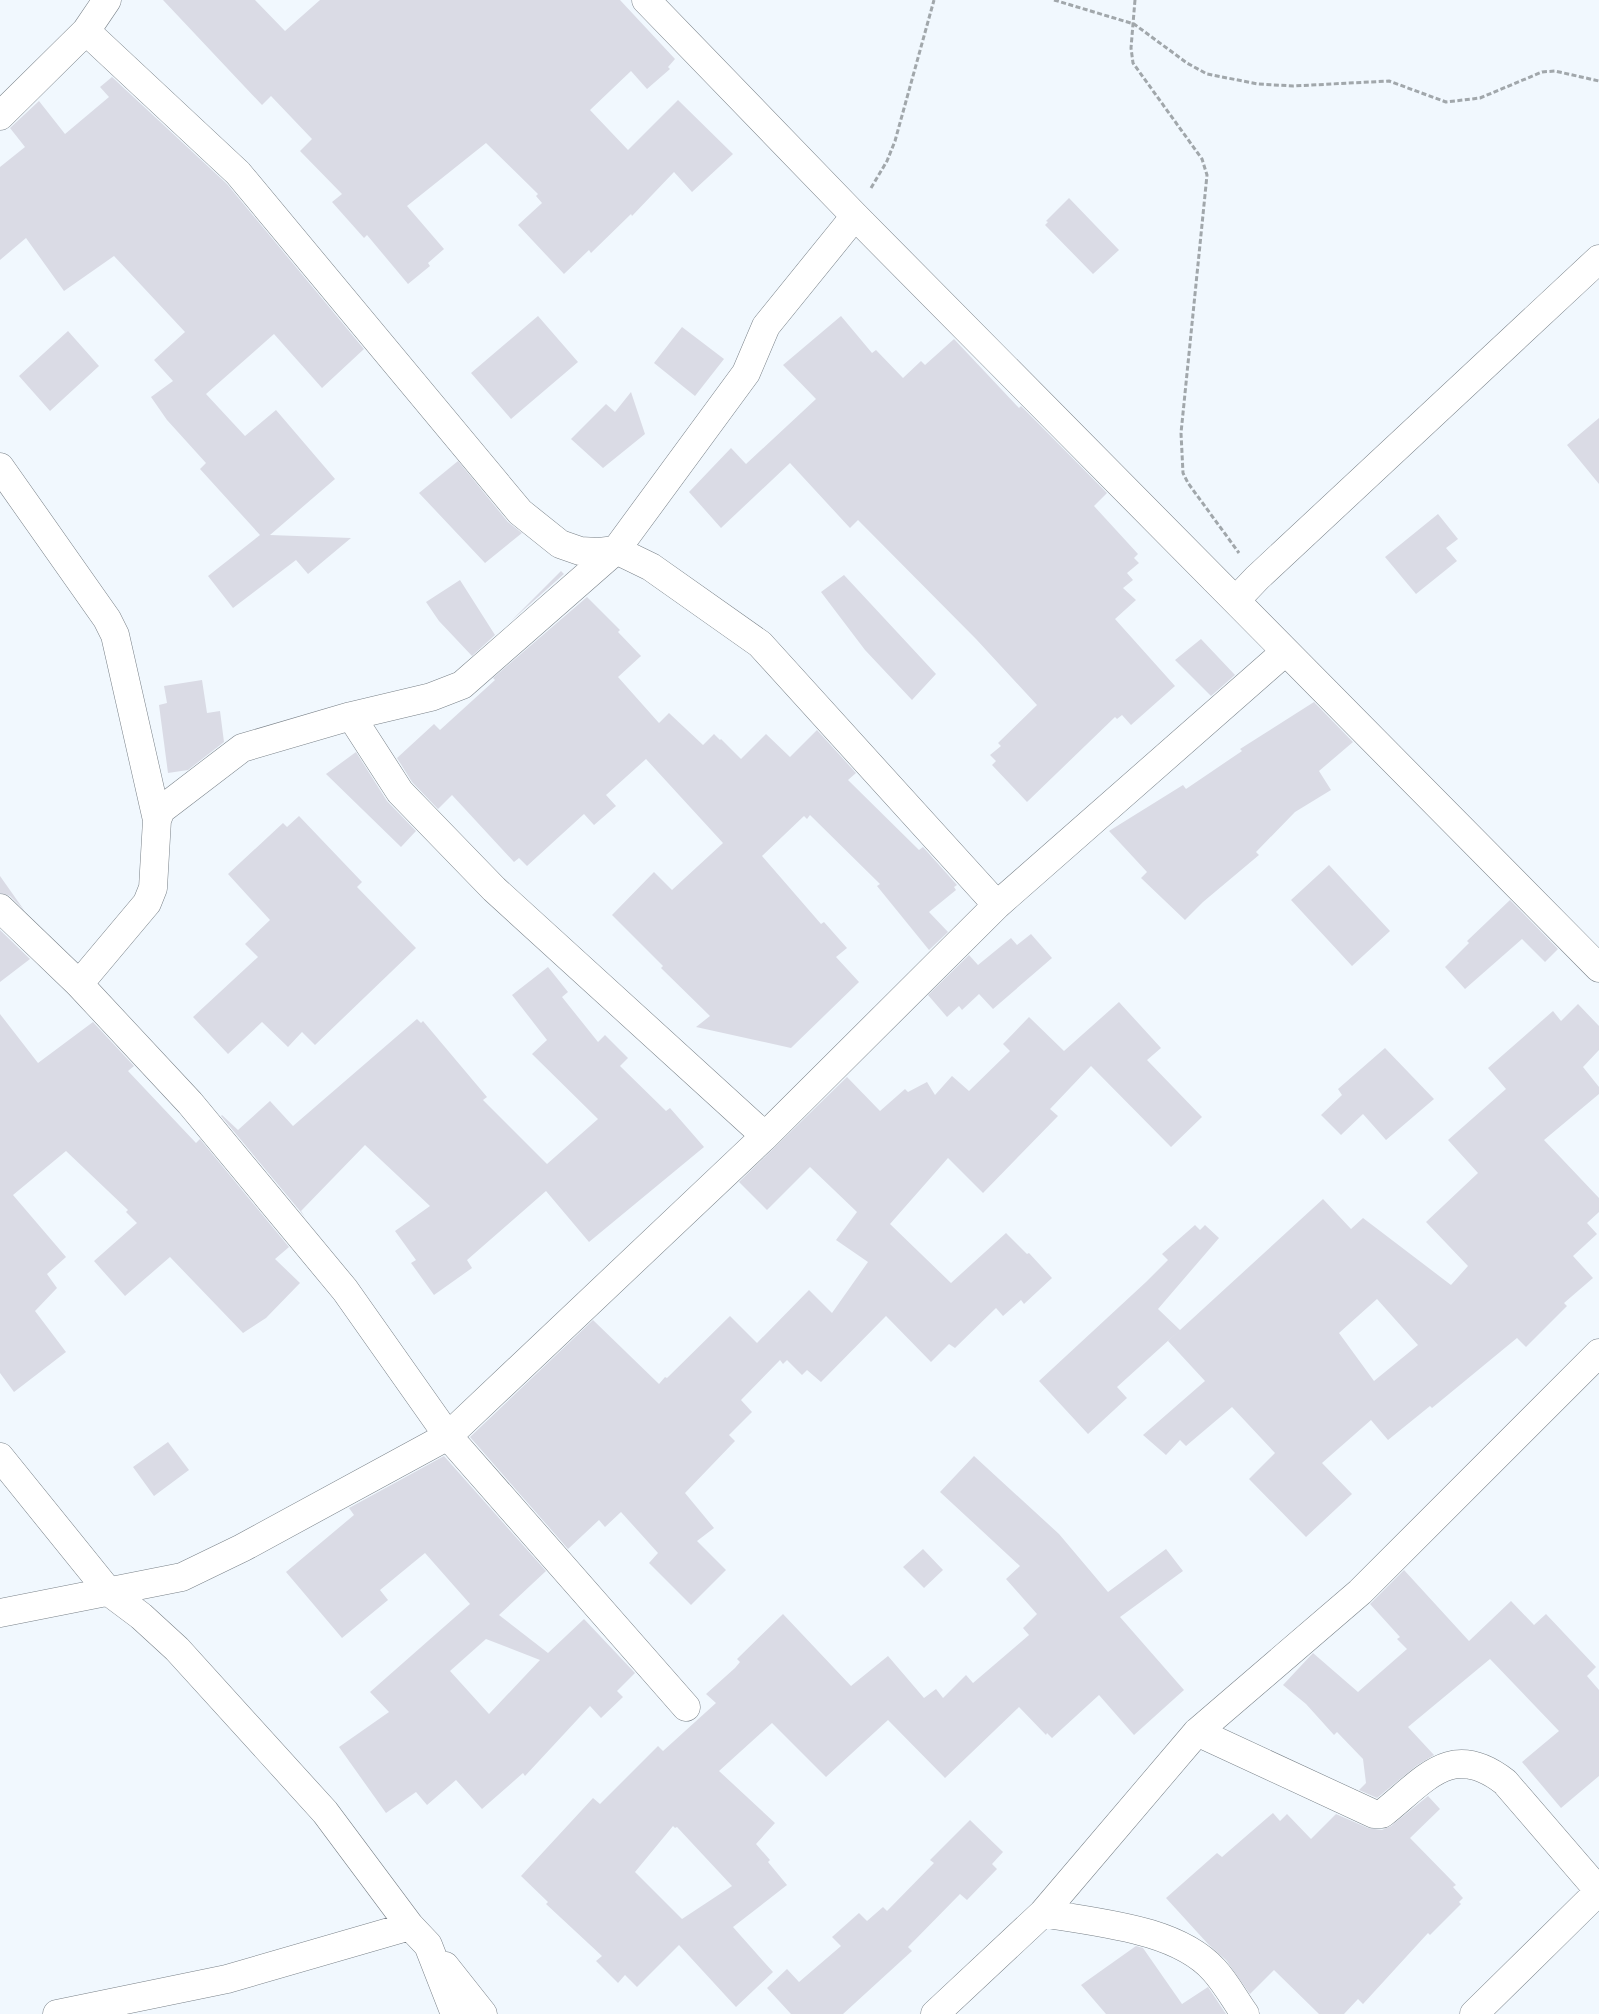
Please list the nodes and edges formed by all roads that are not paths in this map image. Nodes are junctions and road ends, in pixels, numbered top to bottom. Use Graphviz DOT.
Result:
graph roads {
  1 [pos="106,0"];
  2 [pos="646,0"];
  3 [pos="86,31"];
  4 [pos="0,116"];
  5 [pos="855,216"];
  6 [pos="1599,259"];
  7 [pos="0,466"];
  8 [pos="616,550"];
  9 [pos="1237,599"];
  10 [pos="1284,652"];
  11 [pos="351,716"];
  12 [pos="157,820"];
  13 [pos="997,905"];
  14 [pos="0,908"];
  15 [pos="1599,968"];
  16 [pos="79,984"];
  17 [pos="765,1136"];
  18 [pos="1599,1353"];
  19 [pos="448,1436"];
  20 [pos="0,1457"];
  21 [pos="109,1592"];
  22 [pos="0,1613"];
  23 [pos="686,1707"];
  24 [pos="1197,1732"];
  25 [pos="1599,1891"];
  26 [pos="1043,1913"];
  27 [pos="419,1936"];
  28 [pos="57,2014"];
  29 [pos="454,2014"];
  30 [pos="483,2014"];
  31 [pos="935,2014"];
  32 [pos="1245,2014"];
  33 [pos="1474,2014"];
  1 -- 3 [label="street"];
  2 -- 5 [label="street"];
  3 -- 4 [label="street"];
  3 -- 8 [label="street"];
  5 -- 8 [label="street"];
  5 -- 9 [label="street"];
  6 -- 9 [label="street"];
  7 -- 12 [label="street"];
  8 -- 11 [label="street"];
  8 -- 13 [label="street"];
  9 -- 10 [label="street"];
  10 -- 13 [label="street"];
  10 -- 15 [label="street"];
  11 -- 12 [label="street"];
  11 -- 17 [label="street"];
  12 -- 16 [label="street"];
  13 -- 17 [label="street"];
  14 -- 16 [label="street"];
  16 -- 19 [label="street"];
  17 -- 19 [label="street"];
  18 -- 24 [label="street"];
  19 -- 21 [label="street"];
  19 -- 23 [label="street"];
  20 -- 21 [label="street"];
  21 -- 22 [label="street"];
  21 -- 27 [label="street"];
  24 -- 25 [label="street"];
  24 -- 26 [label="street"];
  25 -- 33 [label="street"];
  26 -- 31 [label="street"];
  26 -- 32 [label="street"];
  27 -- 28 [label="street"];
  27 -- 29 [label="street"];
  27 -- 30 [label="street"];
}
